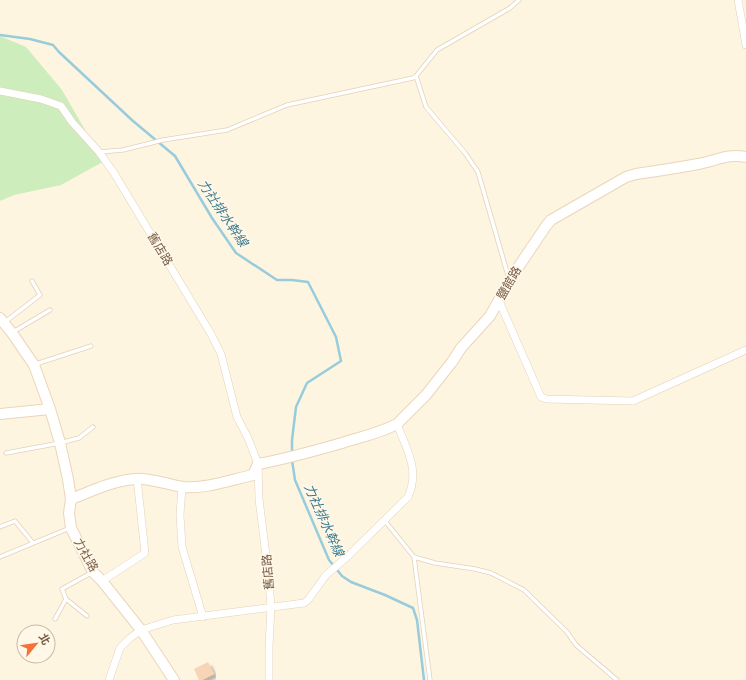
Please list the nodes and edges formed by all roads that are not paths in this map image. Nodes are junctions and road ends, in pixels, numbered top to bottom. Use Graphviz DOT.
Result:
graph roads {
  1 [pos="519,0"];
  2 [pos="738,0"];
  3 [pos="746,45"];
  4 [pos="416,76"];
  5 [pos="0,91"];
  6 [pos="99,152"];
  7 [pos="746,158"];
  8 [pos="32,281"];
  9 [pos="510,281"];
  10 [pos="499,301"];
  11 [pos="50,310"];
  12 [pos="2,321"];
  13 [pos="12,333"];
  14 [pos="91,346"];
  15 [pos="746,350"];
  16 [pos="34,365"];
  17 [pos="50,409"];
  18 [pos="0,414"];
  19 [pos="398,424"];
  20 [pos="93,427"];
  21 [pos="60,443"];
  22 [pos="6,453"];
  23 [pos="258,464"];
  24 [pos="137,478"];
  25 [pos="182,487"];
  26 [pos="70,499"];
  27 [pos="385,521"];
  28 [pos="0,527"];
  29 [pos="70,528"];
  30 [pos="33,542"];
  31 [pos="414,557"];
  32 [pos="0,558"];
  33 [pos="93,572"];
  34 [pos="102,581"];
  35 [pos="66,599"];
  36 [pos="270,606"];
  37 [pos="87,616"];
  38 [pos="203,617"];
  39 [pos="55,619"];
  40 [pos="141,630"];
  41 [pos="109,680"];
  42 [pos="174,680"];
  43 [pos="269,680"];
  44 [pos="430,680"];
  45 [pos="617,680"];
  1 -- 4 [label="lane"];
  2 -- 3 [label="street"];
  4 -- 6 [label="lane"];
  4 -- 9 [label="lane"];
  5 -- 6 [label="street, 舊店路"];
  6 -- 23 [label="street, 舊店路"];
  7 -- 9 [label="street, 鹽館路"];
  8 -- 12 [label="lane"];
  9 -- 10 [label="street, 鹽館路"];
  10 -- 15 [label="street"];
  10 -- 19 [label="street, 鹽館路"];
  11 -- 13 [label="lane"];
  12 -- 13 [label="street, 力社路"];
  13 -- 16 [label="street, 力社路"];
  14 -- 16 [label="lane"];
  16 -- 17 [label="street, 力社路"];
  17 -- 18 [label="street"];
  17 -- 21 [label="street, 力社路"];
  19 -- 23 [label="street, 鹽館路"];
  19 -- 27 [label="street"];
  20 -- 21 [label="lane"];
  21 -- 22 [label="lane"];
  21 -- 26 [label="street, 力社路"];
  23 -- 25 [label="street"];
  23 -- 36 [label="street, 舊店路"];
  24 -- 25 [label="street"];
  24 -- 26 [label="street"];
  24 -- 34 [label="street"];
  25 -- 38 [label="street"];
  26 -- 29 [label="street, 力社路"];
  27 -- 31 [label="lane"];
  27 -- 36 [label="street"];
  28 -- 30 [label="lane"];
  29 -- 30 [label="lane"];
  29 -- 33 [label="street, 力社路"];
  30 -- 32 [label="lane"];
  31 -- 44 [label="lane"];
  31 -- 45 [label="lane"];
  33 -- 34 [label="street, 力社路"];
  33 -- 35 [label="lane"];
  34 -- 40 [label="street, 力社路"];
  35 -- 37 [label="lane"];
  35 -- 39 [label="lane"];
  36 -- 38 [label="street"];
  36 -- 43 [label="street, 舊店路"];
  38 -- 40 [label="street"];
  40 -- 41 [label="street"];
  40 -- 42 [label="street, 力社路"];
}
